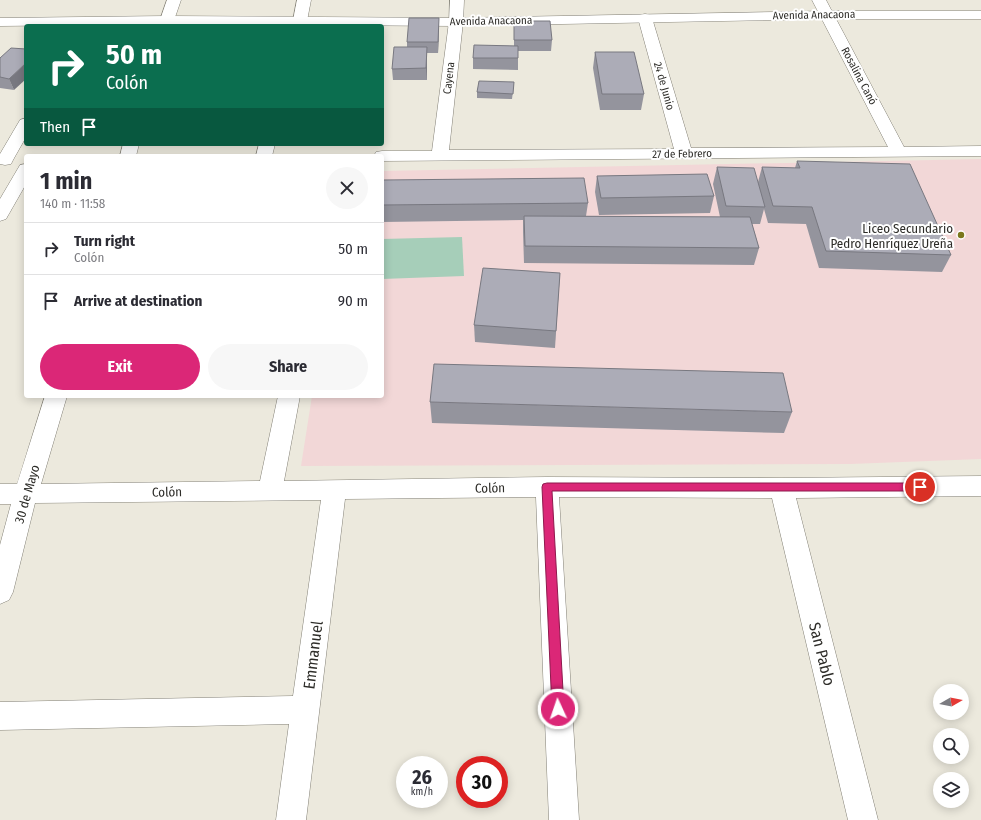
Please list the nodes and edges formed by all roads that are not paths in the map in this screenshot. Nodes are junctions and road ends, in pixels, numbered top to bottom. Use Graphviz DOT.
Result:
graph roads {
  1 [pos="174,0"];
  2 [pos="304,0"];
  3 [pos="457,0"];
  4 [pos="819,0"];
  5 [pos="827,15"];
  6 [pos="981,15"];
  7 [pos="645,18"];
  8 [pos="0,22"];
  9 [pos="456,22"];
  10 [pos="166,23"];
  11 [pos="81,24"];
  12 [pos="299,24"];
  13 [pos="24,126"];
  14 [pos="981,151"];
  15 [pos="900,152"];
  16 [pos="684,154"];
  17 [pos="384,156"];
  18 [pos="440,156"];
  19 [pos="3,160"];
  20 [pos="24,160"];
  21 [pos="24,173"];
  22 [pos="0,215"];
  23 [pos="55,398"];
  24 [pos="289,398"];
  25 [pos="981,486"];
  26 [pos="547,487"];
  27 [pos="782,488"];
  28 [pos="334,490"];
  29 [pos="270,491"];
  30 [pos="0,494"];
  31 [pos="26,494"];
  32 [pos="0,592"];
  33 [pos="306,710"];
  34 [pos="0,716"];
  35 [pos="291,820"];
  36 [pos="564,820"];
  37 [pos="863,820"];
  1 -- 10 [label="street"];
  2 -- 12 [label="street"];
  3 -- 9 [label="street, Cayena"];
  4 -- 5 [label="street, Rosalina Canó"];
  5 -- 6 [label="street, Avenida Anacaona"];
  5 -- 7 [label="street, Avenida Anacaona"];
  5 -- 15 [label="street, Rosalina Canó"];
  7 -- 9 [label="street, Avenida Anacaona"];
  7 -- 16 [label="street, 24 de Junio"];
  8 -- 11 [label="street, Avenida Anacaona"];
  9 -- 12 [label="street, Avenida Anacaona"];
  9 -- 18 [label="street, Cayena"];
  10 -- 11 [label="street, Avenida Anacaona"];
  10 -- 12 [label="street, Avenida Anacaona"];
  13 -- 19 [label="street"];
  14 -- 15 [label="street, 27 de Febrero"];
  15 -- 16 [label="street, 27 de Febrero"];
  16 -- 18 [label="street, 27 de Febrero"];
  17 -- 18 [label="street, 27 de Febrero"];
  19 -- 20 [label="street"];
  21 -- 22 [label="street"];
  23 -- 31 [label="street, 30 de Mayo"];
  24 -- 29 [label="street"];
  25 -- 27 [label="street, Colón"];
  26 -- 27 [label="street, Colón"];
  26 -- 28 [label="street, Colón"];
  26 -- 36 [label="street"];
  27 -- 37 [label="street, San Pablo"];
  28 -- 29 [label="street, Colón"];
  28 -- 33 [label="street, Emmanuel"];
  29 -- 31 [label="street, Colón"];
  30 -- 31 [label="street, Colón"];
  31 -- 32 [label="street, 30 de Mayo"];
  33 -- 34 [label="street"];
  33 -- 35 [label="street, Emmanuel"];
}
